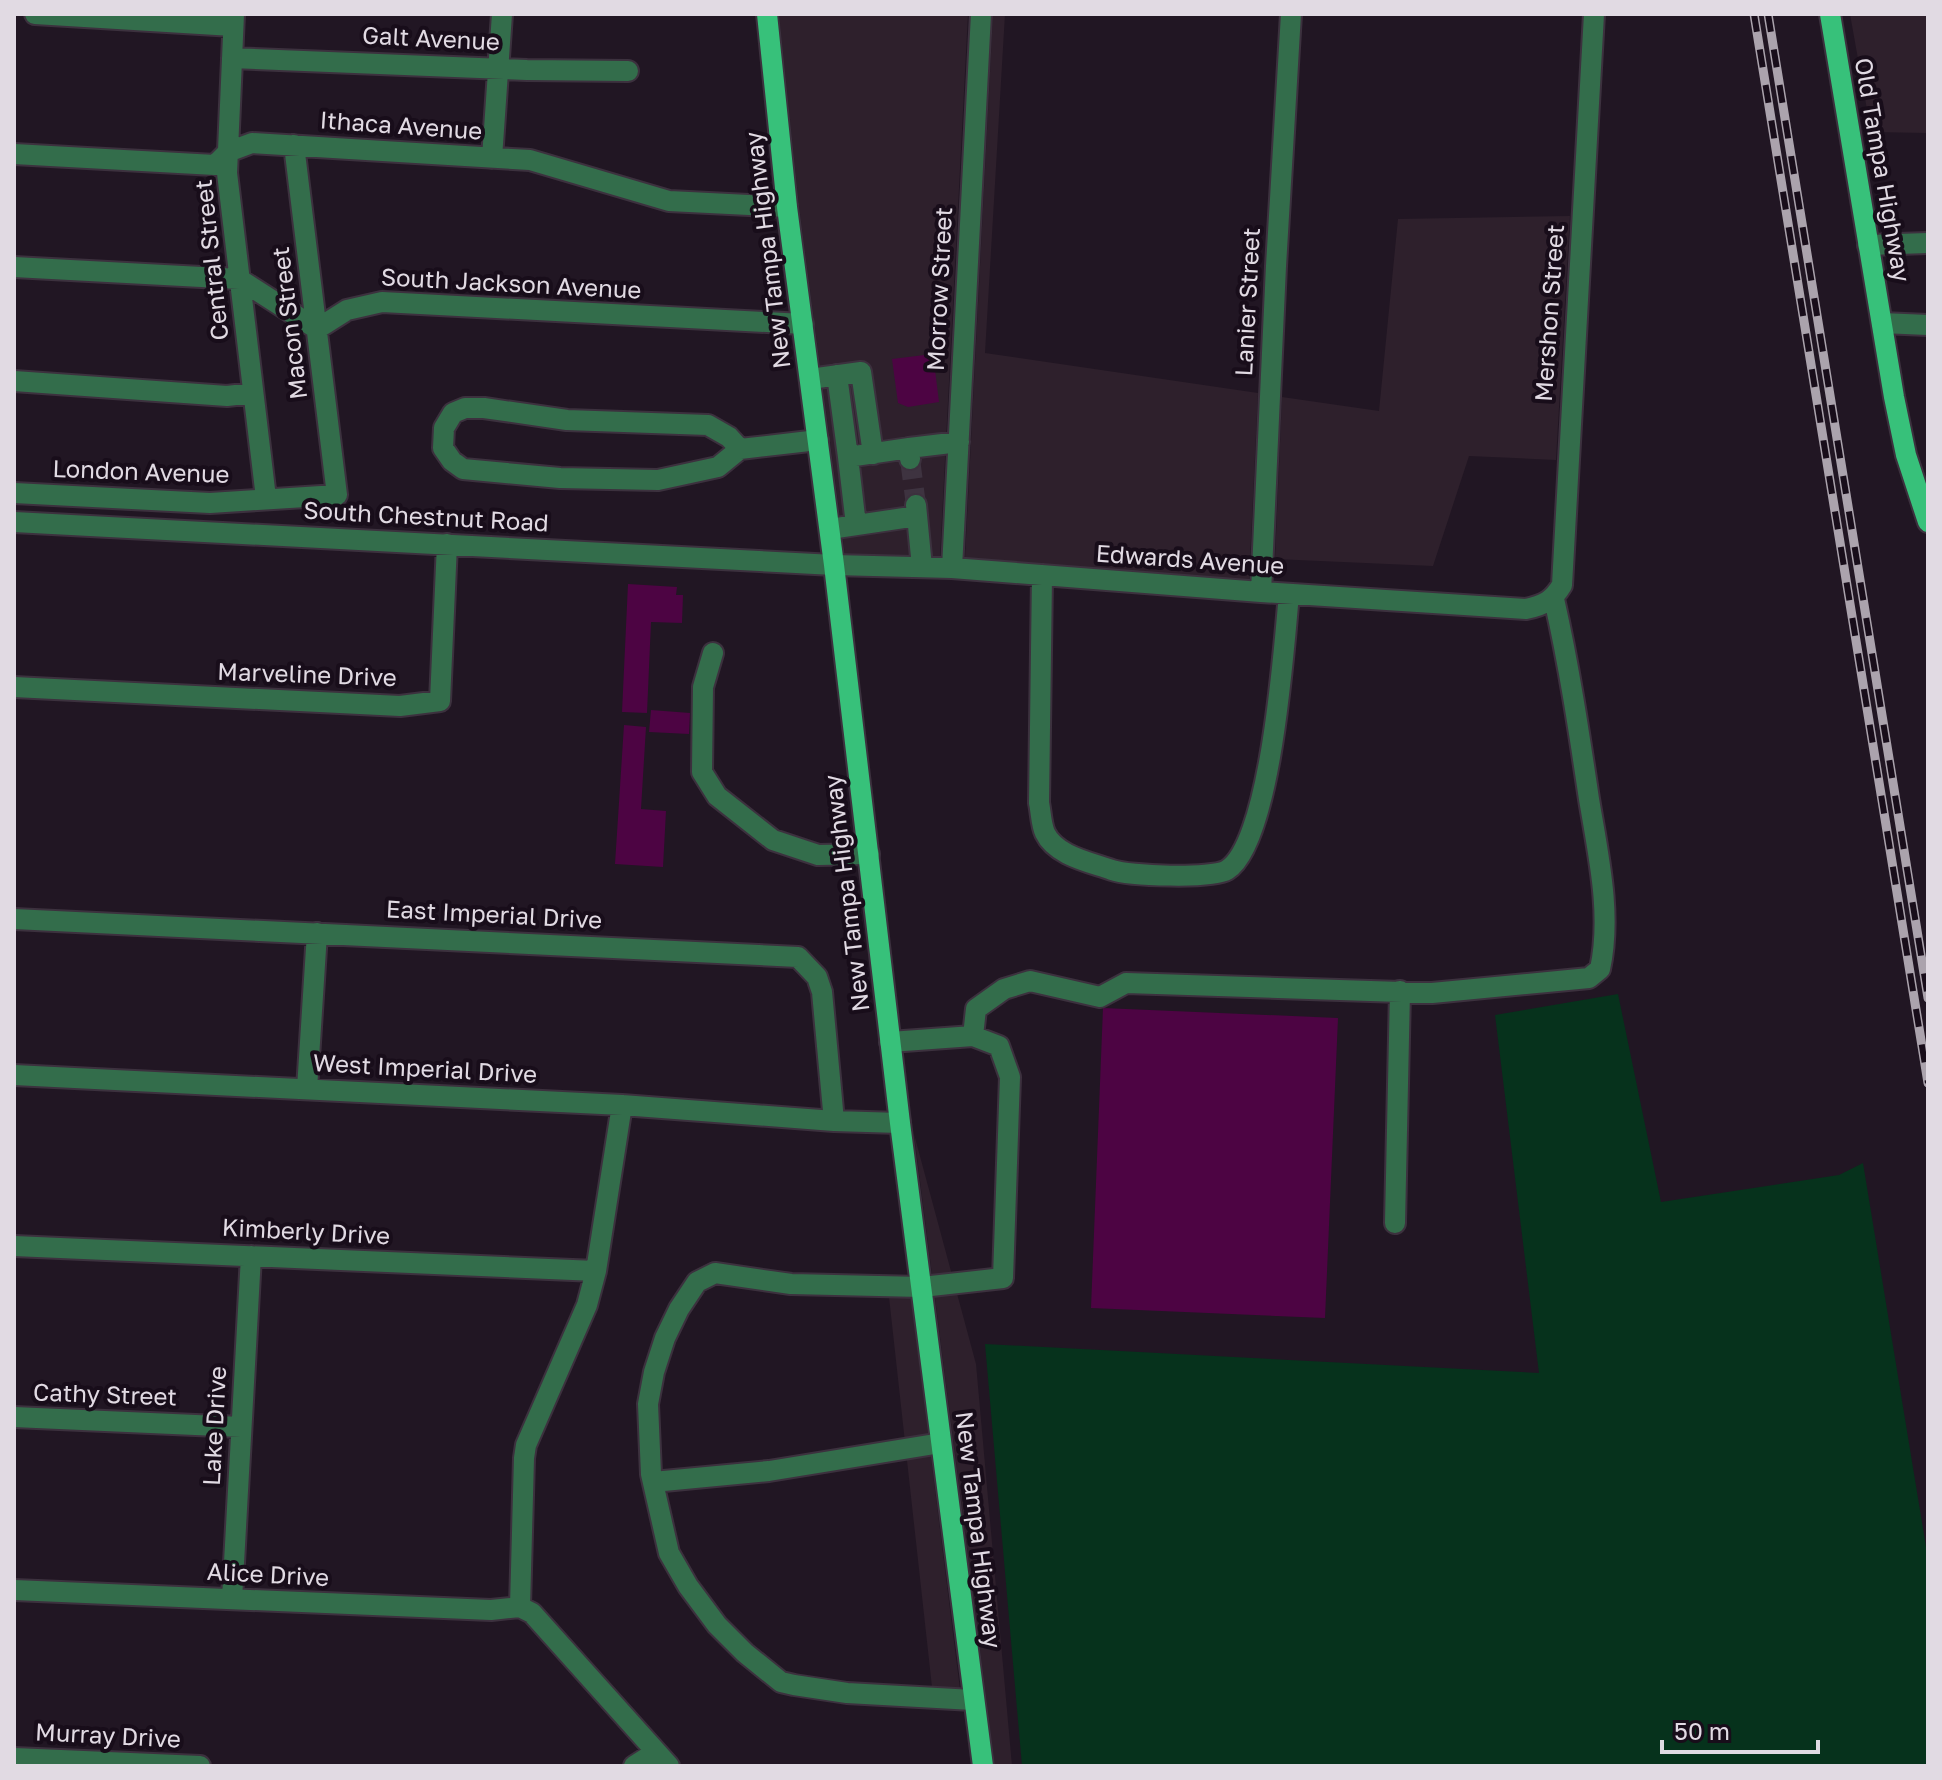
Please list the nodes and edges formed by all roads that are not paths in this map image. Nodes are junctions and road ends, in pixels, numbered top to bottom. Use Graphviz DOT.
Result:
graph roads {
  1 [pos="35,14"];
  2 [pos="502,14"];
  3 [pos="767,14"];
  4 [pos="981,14"];
  5 [pos="1291,14"];
  6 [pos="1594,14"];
  7 [pos="1830,14"];
  8 [pos="234,20"];
  9 [pos="232,58"];
  10 [pos="497,68"];
  11 [pos="628,71"];
  12 [pos="294,145"];
  13 [pos="228,152"];
  14 [pos="14,154"];
  15 [pos="492,158"];
  16 [pos="787,207"];
  17 [pos="1928,243"];
  18 [pos="1868,245"];
  19 [pos="14,267"];
  20 [pos="239,279"];
  21 [pos="1882,323"];
  22 [pos="803,324"];
  23 [pos="1928,325"];
  24 [pos="317,329"];
  25 [pos="837,375"];
  26 [pos="810,379"];
  27 [pos="14,381"];
  28 [pos="253,393"];
  29 [pos="818,440"];
  30 [pos="959,442"];
  31 [pos="740,449"];
  32 [pos="873,454"];
  33 [pos="848,457"];
  34 [pos="14,493"];
  35 [pos="337,495"];
  36 [pos="266,498"];
  37 [pos="14,522"];
  38 [pos="1928,522"];
  39 [pos="856,525"];
  40 [pos="830,529"];
  41 [pos="447,544"];
  42 [pos="834,565"];
  43 [pos="922,567"];
  44 [pos="952,568"];
  45 [pos="1042,575"];
  46 [pos="1261,592"];
  47 [pos="1289,594"];
  48 [pos="1548,602"];
  49 [pos="713,653"];
  50 [pos="14,687"];
  51 [pos="869,854"];
  52 [pos="14,919"];
  53 [pos="317,933"];
  54 [pos="1400,991"];
  55 [pos="973,1036"];
  56 [pos="890,1042"];
  57 [pos="14,1075"];
  58 [pos="307,1089"];
  59 [pos="622,1105"];
  60 [pos="834,1121"];
  61 [pos="900,1123"];
  62 [pos="1395,1223"];
  63 [pos="14,1246"];
  64 [pos="251,1256"];
  65 [pos="596,1271"];
  66 [pos="922,1287"];
  67 [pos="14,1417"];
  68 [pos="241,1427"];
  69 [pos="941,1443"];
  70 [pos="653,1482"];
  71 [pos="14,1590"];
  72 [pos="232,1599"];
  73 [pos="520,1607"];
  74 [pos="973,1700"];
  75 [pos="14,1758"];
  76 [pos="662,1759"];
  77 [pos="200,1766"];
  78 [pos="634,1766"];
  79 [pos="983,1766"];
  1 -- 8 [label="street"];
  2 -- 10 [label="street"];
  3 -- 16 [label="main road, New Tampa Highway"];
  4 -- 30 [label="street, Morrow Street"];
  5 -- 46 [label="street, Lanier Street"];
  6 -- 48 [label="street, Mershon Street"];
  7 -- 18 [label="main road, Old Tampa Highway"];
  8 -- 9 [label="street, Central Street"];
  9 -- 10 [label="street, Galt Avenue"];
  9 -- 13 [label="street, Central Street"];
  10 -- 11 [label="street, Galt Avenue"];
  10 -- 15 [label="street"];
  12 -- 13 [label="street, Ithaca Avenue"];
  12 -- 15 [label="street, Ithaca Avenue"];
  12 -- 24 [label="street, Macon Street"];
  13 -- 14 [label="street, Ithaca Avenue"];
  13 -- 20 [label="street, Central Street"];
  15 -- 16 [label="street, Ithaca Avenue"];
  16 -- 22 [label="main road, New Tampa Highway"];
  17 -- 18 [label="street"];
  18 -- 21 [label="main road, Old Tampa Highway"];
  19 -- 20 [label="street"];
  20 -- 24 [label="street"];
  20 -- 28 [label="street, Central Street"];
  21 -- 23 [label="street"];
  21 -- 38 [label="main road, Old Tampa Highway"];
  22 -- 24 [label="street, South Jackson Avenue"];
  22 -- 26 [label="main road, New Tampa Highway"];
  24 -- 35 [label="street, Macon Street"];
  25 -- 26 [label="street"];
  25 -- 32 [label="street"];
  25 -- 33 [label="street"];
  26 -- 29 [label="main road, New Tampa Highway"];
  27 -- 28 [label="street"];
  28 -- 36 [label="street, Central Street"];
  29 -- 31 [label="street"];
  29 -- 40 [label="main road, New Tampa Highway"];
  30 -- 32 [label="street"];
  30 -- 44 [label="street, Morrow Street"];
  31 -- 31 [label="street"];
  32 -- 33 [label="street"];
  33 -- 39 [label="street"];
  34 -- 36 [label="street, London Avenue"];
  35 -- 36 [label="street, London Avenue"];
  37 -- 41 [label="street, South Chestnut Road"];
  39 -- 40 [label="street"];
  39 -- 43 [label="street"];
  40 -- 42 [label="main road, New Tampa Highway"];
  41 -- 42 [label="street, South Chestnut Road"];
  41 -- 50 [label="street, Marveline Drive"];
  42 -- 43 [label="street, Edwards Avenue"];
  42 -- 51 [label="main road, New Tampa Highway"];
  43 -- 44 [label="street, Edwards Avenue"];
  44 -- 45 [label="street, Edwards Avenue"];
  45 -- 46 [label="street, Edwards Avenue"];
  45 -- 47 [label="street"];
  46 -- 47 [label="street, Edwards Avenue"];
  47 -- 48 [label="street, Edwards Avenue"];
  48 -- 54 [label="street"];
  49 -- 51 [label="street"];
  51 -- 56 [label="main road, New Tampa Highway"];
  52 -- 53 [label="street, East Imperial Drive"];
  53 -- 58 [label="street"];
  53 -- 60 [label="street, East Imperial Drive"];
  54 -- 55 [label="street"];
  54 -- 62 [label="street"];
  55 -- 56 [label="street"];
  55 -- 66 [label="street"];
  56 -- 61 [label="main road, New Tampa Highway"];
  57 -- 58 [label="street, West Imperial Drive"];
  58 -- 59 [label="street, West Imperial Drive"];
  59 -- 60 [label="street, West Imperial Drive"];
  59 -- 65 [label="street"];
  60 -- 61 [label="street, West Imperial Drive"];
  61 -- 66 [label="main road, New Tampa Highway"];
  63 -- 64 [label="street, Kimberly Drive"];
  64 -- 65 [label="street, Kimberly Drive"];
  64 -- 68 [label="street, Lake Drive"];
  65 -- 73 [label="street"];
  66 -- 69 [label="main road, New Tampa Highway"];
  66 -- 70 [label="street"];
  67 -- 68 [label="street, Cathy Street"];
  68 -- 72 [label="street, Lake Drive"];
  69 -- 70 [label="street"];
  69 -- 74 [label="main road, New Tampa Highway"];
  70 -- 74 [label="street"];
  71 -- 72 [label="street, Alice Drive"];
  72 -- 73 [label="street, Alice Drive"];
  73 -- 76 [label="street"];
  74 -- 79 [label="main road, New Tampa Highway"];
  75 -- 77 [label="street, Murray Drive"];
  76 -- 78 [label="street"];
}
